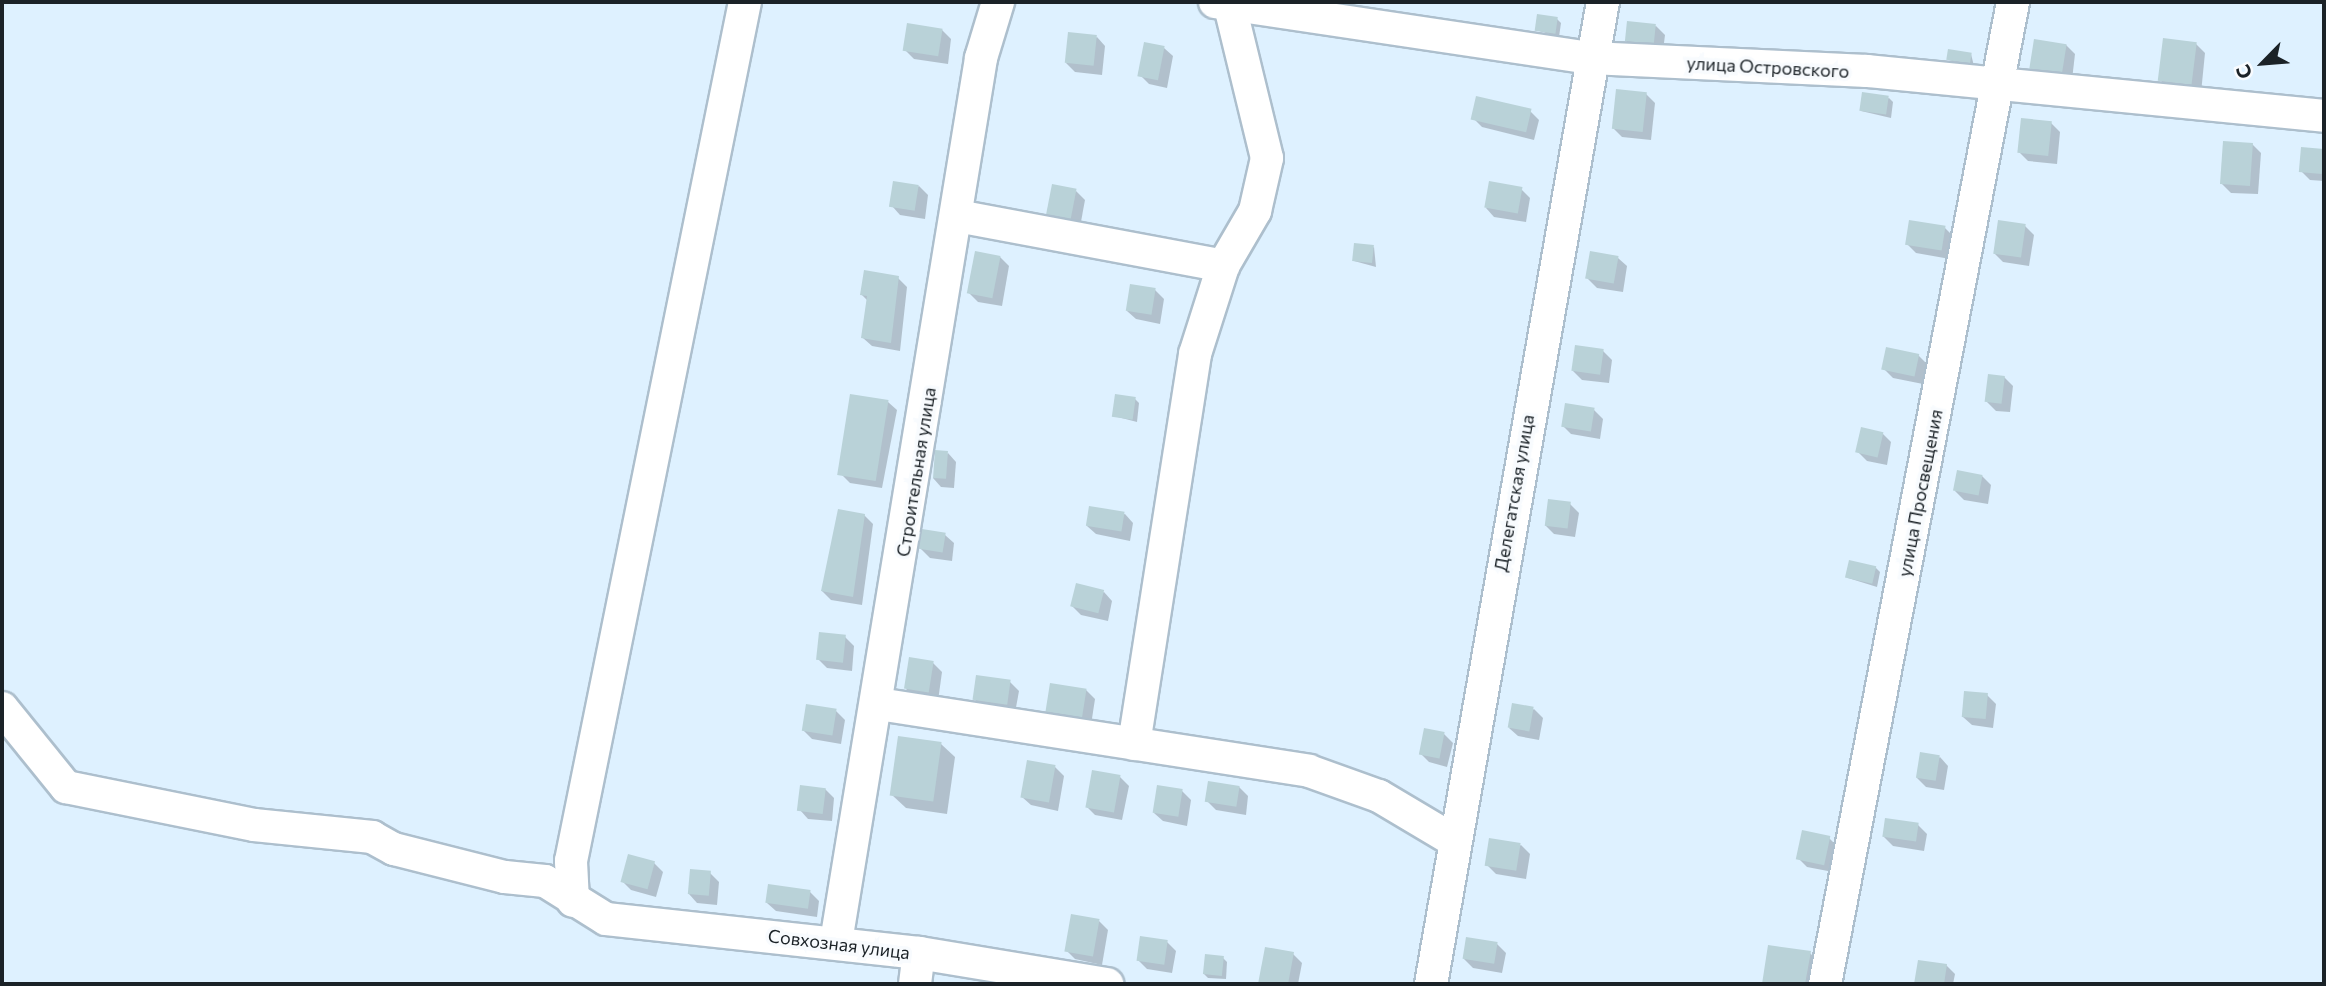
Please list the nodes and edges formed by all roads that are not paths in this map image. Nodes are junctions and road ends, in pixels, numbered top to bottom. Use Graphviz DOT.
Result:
graph roads {
  1 [pos="745,2"];
  2 [pos="998,2"];
  3 [pos="1602,2"];
  4 [pos="2013,2"];
  5 [pos="1222,4"];
  6 [pos="1591,58"];
  7 [pos="1999,83"];
  8 [pos="2324,116"];
  9 [pos="957,216"];
  10 [pos="1223,266"];
  11 [pos="878,705"];
  12 [pos="2,708"];
  13 [pos="1134,744"];
  14 [pos="1452,840"];
  15 [pos="573,901"];
  16 [pos="836,942"];
  17 [pos="919,953"];
  18 [pos="915,984"];
  19 [pos="1107,984"];
  20 [pos="1431,984"];
  21 [pos="1825,984"];
  1 -- 15 [label="street"];
  2 -- 9 [label="street, Строительная улица"];
  3 -- 6 [label="street, Делегатская улица"];
  4 -- 7 [label="street, улица Просвещения"];
  5 -- 6 [label="street, улица Островского"];
  5 -- 10 [label="street"];
  6 -- 7 [label="street, улица Островского"];
  6 -- 14 [label="street, Делегатская улица"];
  7 -- 8 [label="street, улица Островского"];
  7 -- 21 [label="street, улица Просвещения"];
  9 -- 10 [label="street"];
  9 -- 11 [label="street, Строительная улица"];
  10 -- 13 [label="street"];
  11 -- 13 [label="street"];
  11 -- 16 [label="street, Строительная улица"];
  12 -- 15 [label="street, Совхозная улица"];
  13 -- 14 [label="street"];
  14 -- 20 [label="street, Делегатская улица"];
  15 -- 16 [label="street, Совхозная улица"];
  16 -- 17 [label="street, Совхозная улица"];
  17 -- 18 [label="street"];
  17 -- 19 [label="street, Совхозная улица"];
}
